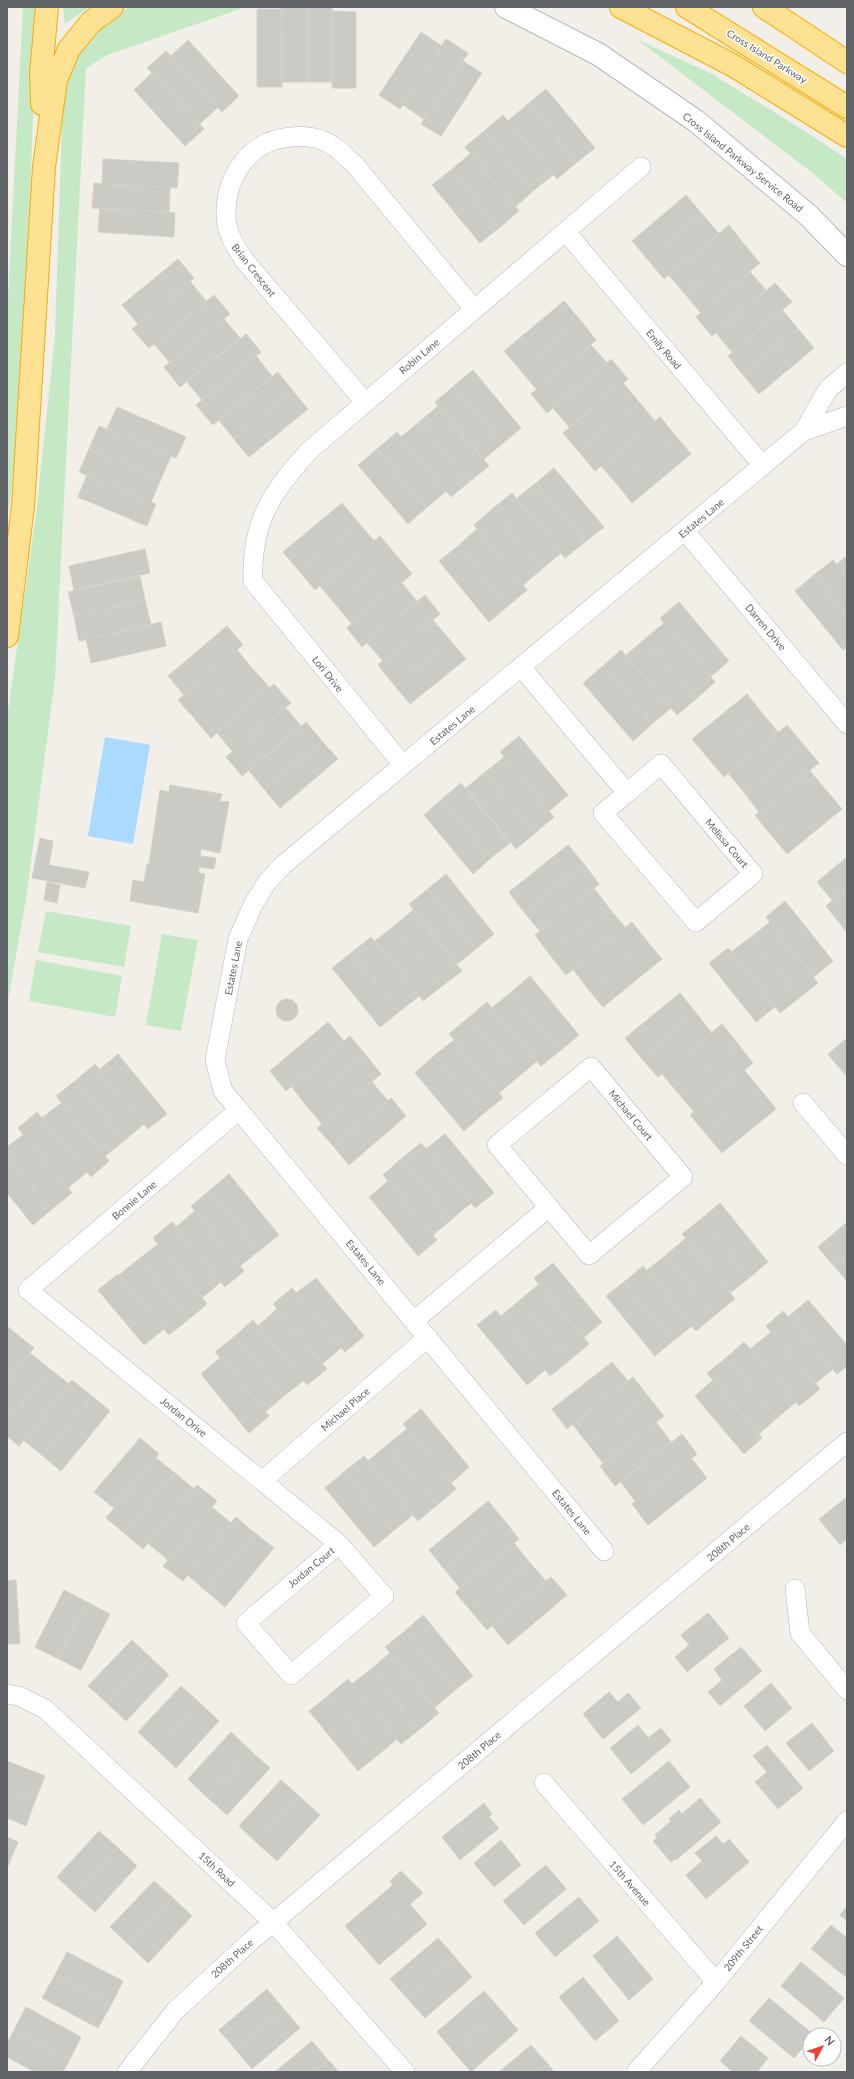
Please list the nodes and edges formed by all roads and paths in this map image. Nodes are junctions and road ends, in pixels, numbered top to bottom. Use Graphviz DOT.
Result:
graph roads {
  1 [pos="46,7"];
  2 [pos="112,7"];
  3 [pos="506,7"];
  4 [pos="621,7"];
  5 [pos="687,7"];
  6 [pos="764,7"];
  7 [pos="847,62"];
  8 [pos="847,107"];
  9 [pos="847,136"];
  10 [pos="44,167"];
  11 [pos="641,167"];
  12 [pos="566,232"];
  13 [pos="847,255"];
  14 [pos="474,309"];
  15 [pos="847,373"];
  16 [pos="365,402"];
  17 [pos="847,416"];
  18 [pos="804,431"];
  19 [pos="762,466"];
  20 [pos="685,531"];
  21 [pos="253,581"];
  22 [pos="7,636"];
  23 [pos="521,667"];
  24 [pos="847,724"];
  25 [pos="403,765"];
  26 [pos="627,793"];
  27 [pos="803,1103"];
  28 [pos="239,1110"];
  29 [pos="847,1155"];
  30 [pos="549,1207"];
  31 [pos="28,1290"];
  32 [pos="414,1320"];
  33 [pos="428,1337"];
  34 [pos="847,1442"];
  35 [pos="262,1481"];
  36 [pos="339,1544"];
  37 [pos="604,1551"];
  38 [pos="795,1589"];
  39 [pos="847,1690"];
  40 [pos="7,1694"];
  41 [pos="544,1784"];
  42 [pos="847,1821"];
  43 [pos="273,1922"];
  44 [pos="716,1982"];
  45 [pos="127,2072"];
  46 [pos="405,2072"];
  47 [pos="636,2072"];
  1 -- 10 [label="highway"];
  2 -- 10 [label="highway"];
  3 -- 13 [label="street, Cross Island Parkway Service Road"];
  4 -- 9 [label="highway"];
  5 -- 8 [label="highway, Cross Island Parkway"];
  6 -- 7 [label="highway"];
  10 -- 22 [label="highway"];
  11 -- 12 [label="street, Robin Lane"];
  12 -- 14 [label="street, Robin Lane"];
  12 -- 19 [label="street, Emily Road"];
  14 -- 16 [label="street, Robin Lane"];
  14 -- 16 [label="street, Brian Crescent"];
  15 -- 18 [label="street, Estates Lane"];
  16 -- 21 [label="street, Robin Lane"];
  17 -- 18 [label="street, Estates Lane"];
  18 -- 19 [label="street, Estates Lane"];
  19 -- 20 [label="street, Estates Lane"];
  20 -- 23 [label="street, Estates Lane"];
  20 -- 24 [label="street, Darren Drive"];
  21 -- 25 [label="street, Lori Drive"];
  23 -- 25 [label="street, Estates Lane"];
  23 -- 26 [label="street"];
  25 -- 28 [label="street, Estates Lane"];
  26 -- 26 [label="street, Melissa Court"];
  27 -- 29 [label="street"];
  28 -- 31 [label="street, Bonnie Lane"];
  28 -- 32 [label="street, Estates Lane"];
  30 -- 30 [label="street, Michael Court"];
  30 -- 32 [label="street"];
  31 -- 35 [label="street, Jordan Drive"];
  32 -- 33 [label="street, Estates Lane"];
  33 -- 35 [label="street, Michael Place"];
  33 -- 37 [label="street, Estates Lane"];
  34 -- 43 [label="street, 208th Place"];
  35 -- 36 [label="street, Jordan Drive"];
  36 -- 36 [label="street, Jordan Court"];
  38 -- 39 [label="street"];
  40 -- 43 [label="street, 15th Road"];
  41 -- 44 [label="street, 15th Avenue"];
  42 -- 44 [label="street, 209th Street"];
  43 -- 45 [label="street, 208th Place"];
  43 -- 46 [label="street, 15th Road"];
  44 -- 47 [label="street, 209th Street"];
}
